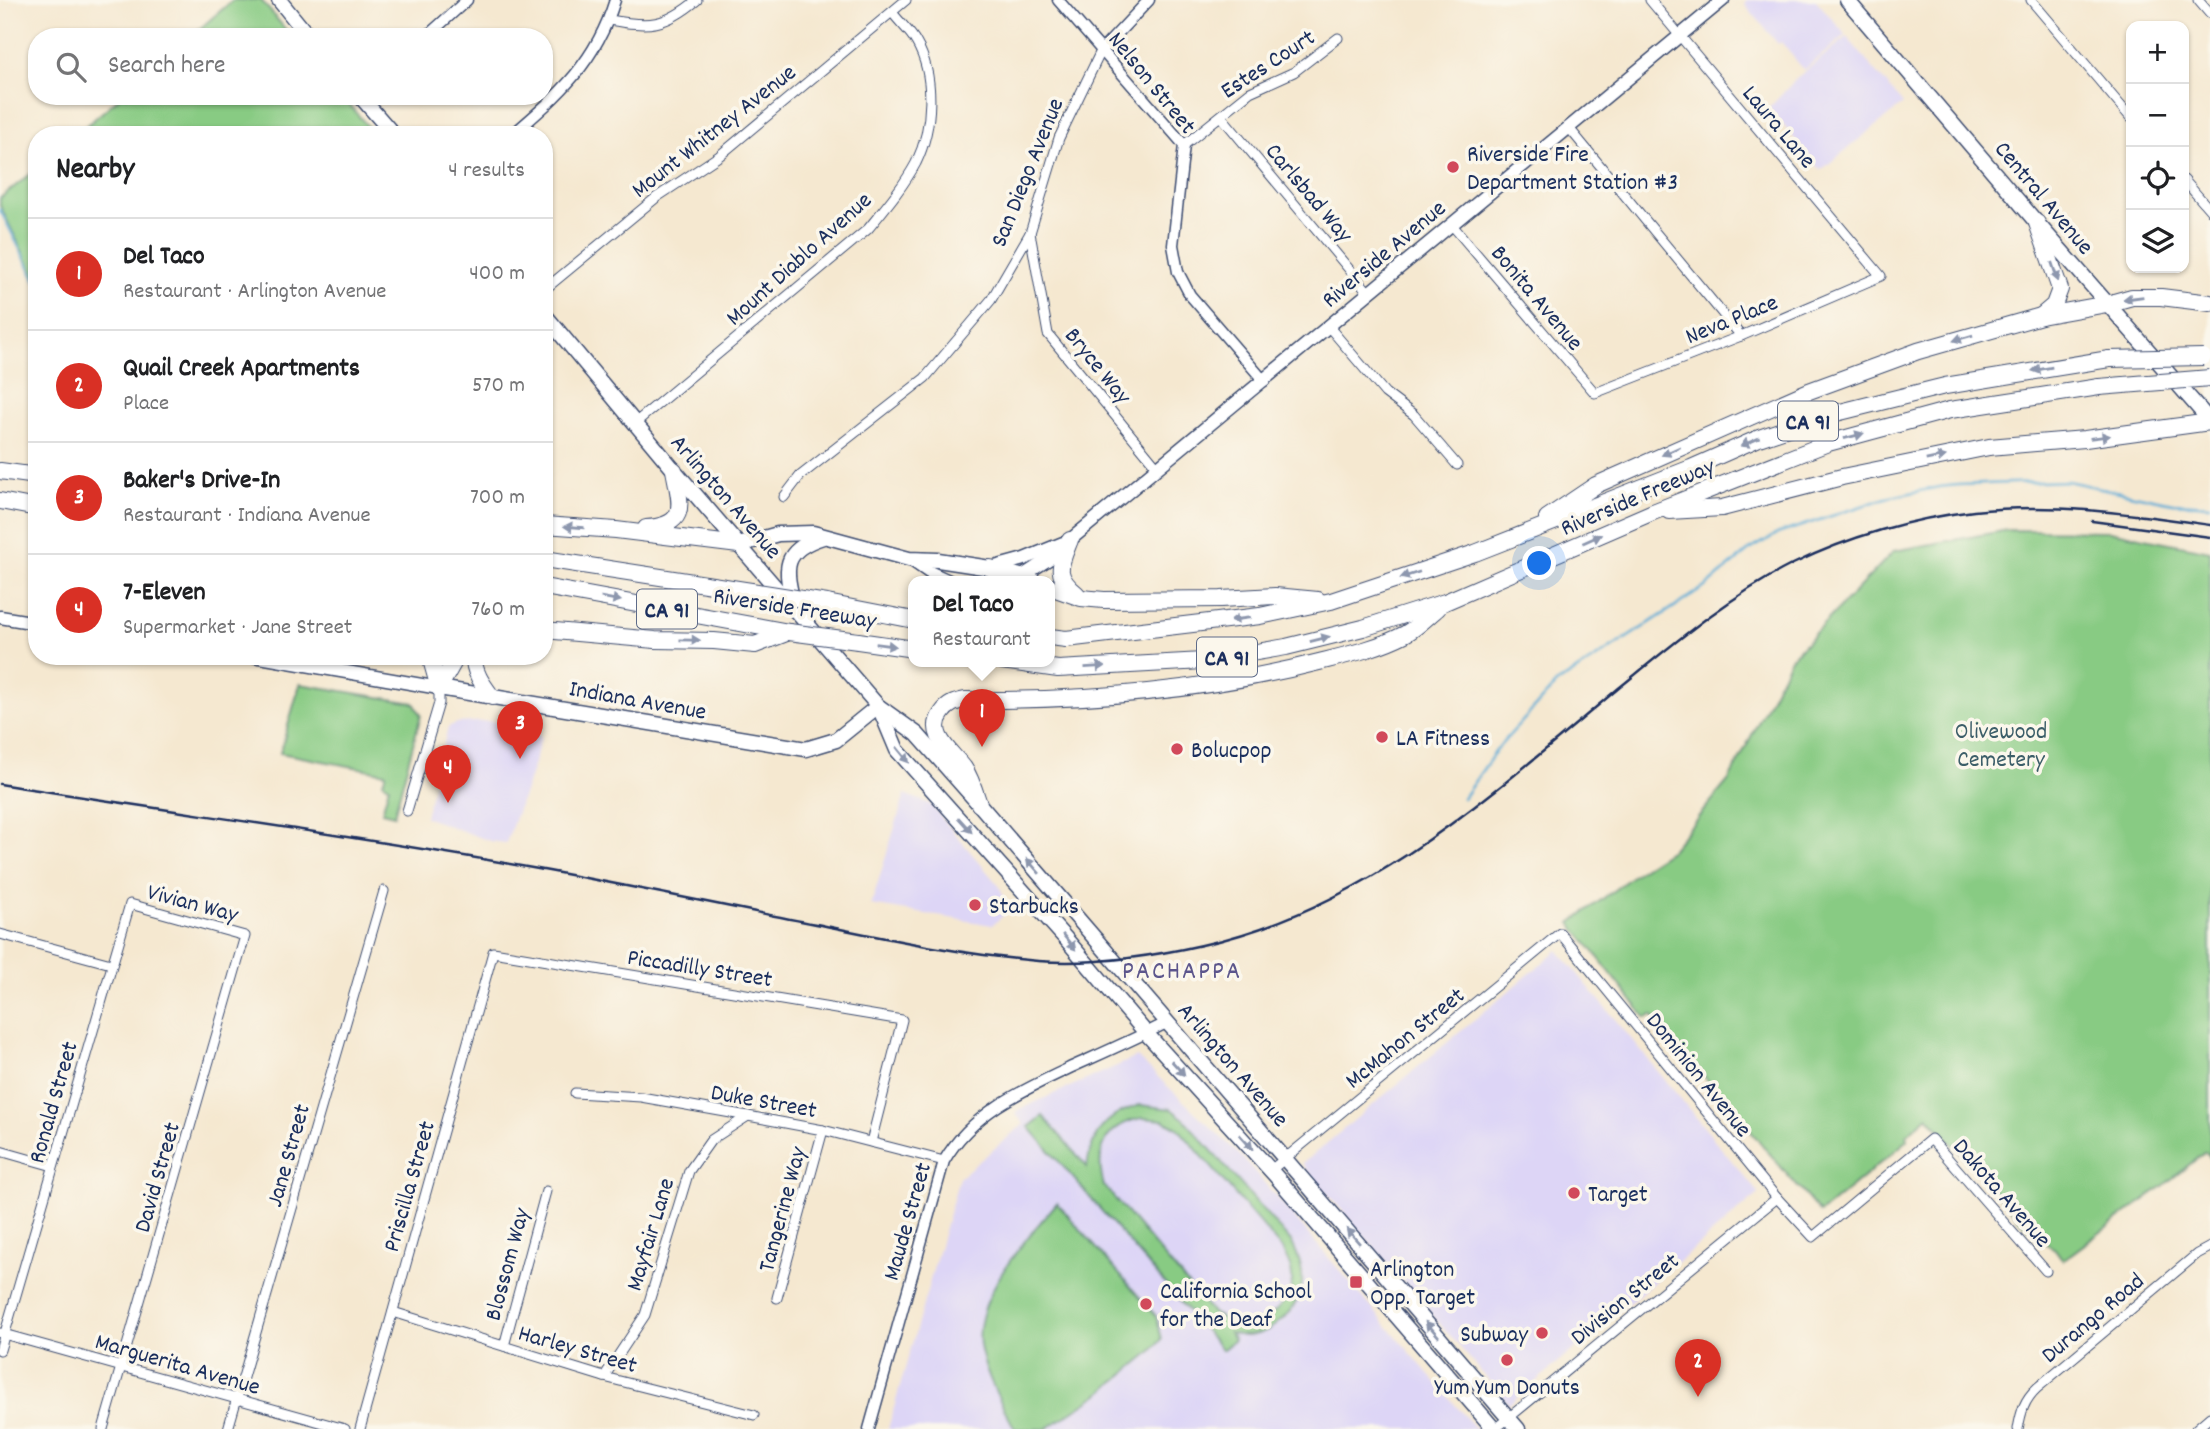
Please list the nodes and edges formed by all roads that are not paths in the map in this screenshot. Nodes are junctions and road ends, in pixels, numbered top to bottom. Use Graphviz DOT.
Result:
graph roads {
  1 [pos="279,0"];
  2 [pos="467,0"];
  3 [pos="615,0"];
  4 [pos="697,0"];
  5 [pos="906,0"];
  6 [pos="1058,0"];
  7 [pos="1149,0"];
  8 [pos="1650,0"];
  9 [pos="1723,0"];
  10 [pos="1847,0"];
  11 [pos="2031,0"];
  12 [pos="2198,0"];
  13 [pos="892,12"];
  14 [pos="2210,14"];
  15 [pos="609,20"];
  16 [pos="302,28"];
  17 [pos="436,28"];
  18 [pos="1680,35"];
  19 [pos="1338,38"];
  20 [pos="1101,51"];
  21 [pos="553,100"];
  22 [pos="368,105"];
  23 [pos="547,105"];
  24 [pos="2126,112"];
  25 [pos="1221,116"];
  26 [pos="386,126"];
  27 [pos="523,126"];
  28 [pos="1569,128"];
  29 [pos="1184,145"];
  30 [pos="2189,186"];
  31 [pos="2210,210"];
  32 [pos="2037,223"];
  33 [pos="1452,225"];
  34 [pos="1030,233"];
  35 [pos="1881,276"];
  36 [pos="553,283"];
  37 [pos="1369,293"];
  38 [pos="2210,303"];
  39 [pos="2107,304"];
  40 [pos="2041,316"];
  41 [pos="553,325"];
  42 [pos="1329,327"];
  43 [pos="1741,336"];
  44 [pos="2207,357"];
  45 [pos="2210,378"];
  46 [pos="1264,381"];
  47 [pos="1595,393"];
  48 [pos="2210,422"];
  49 [pos="635,424"];
  50 [pos="1457,465"];
  51 [pos="1158,468"];
  52 [pos="674,470"];
  53 [pos="0,471"];
  54 [pos="28,476"];
  55 [pos="785,497"];
  56 [pos="0,501"];
  57 [pos="28,506"];
  58 [pos="1653,512"];
  59 [pos="553,526"];
  60 [pos="616,530"];
  61 [pos="1522,535"];
  62 [pos="825,536"];
  63 [pos="1070,540"];
  64 [pos="739,545"];
  65 [pos="909,558"];
  66 [pos="553,560"];
  67 [pos="990,568"];
  68 [pos="938,576"];
  69 [pos="1014,576"];
  70 [pos="1027,576"];
  71 [pos="553,589"];
  72 [pos="1055,589"];
  73 [pos="1081,598"];
  74 [pos="1331,601"];
  75 [pos="1445,602"];
  76 [pos="795,609"];
  77 [pos="0,617"];
  78 [pos="908,619"];
  79 [pos="28,622"];
  80 [pos="553,631"];
  81 [pos="789,632"];
  82 [pos="1055,638"];
  83 [pos="908,648"];
  84 [pos="306,665"];
  85 [pos="433,665"];
  86 [pos="452,665"];
  87 [pos="473,665"];
  88 [pos="1044,667"];
  89 [pos="439,688"];
  90 [pos="492,697"];
  91 [pos="878,706"];
  92 [pos="979,804"];
  93 [pos="407,811"];
  94 [pos="384,891"];
  95 [pos="130,904"];
  96 [pos="1560,933"];
  97 [pos="0,934"];
  98 [pos="245,936"];
  99 [pos="493,953"];
  100 [pos="111,964"];
  101 [pos="1168,1022"];
  102 [pos="1146,1033"];
  103 [pos="575,1093"];
  104 [pos="748,1116"];
  105 [pos="823,1130"];
  106 [pos="871,1142"];
  107 [pos="0,1151"];
  108 [pos="1286,1158"];
  109 [pos="944,1161"];
  110 [pos="53,1166"];
  111 [pos="1271,1170"];
  112 [pos="546,1191"];
  113 [pos="1777,1198"];
  114 [pos="1813,1237"];
  115 [pos="2210,1247"];
  116 [pos="2046,1271"];
  117 [pos="777,1298"];
  118 [pos="393,1312"];
  119 [pos="2,1334"];
  120 [pos="504,1346"];
  121 [pos="0,1350"];
  122 [pos="121,1367"];
  123 [pos="604,1377"];
  124 [pos="236,1399"];
  125 [pos="754,1415"];
  126 [pos="2210,1417"];
  127 [pos="1513,1423"];
  128 [pos="103,1429"];
  129 [pos="228,1429"];
  130 [pos="345,1429"];
  131 [pos="360,1429"];
  132 [pos="869,1429"];
  133 [pos="1495,1429"];
  134 [pos="2018,1429"];
  135 [pos="2196,1429"];
  1 -- 16 [label="main road"];
  2 -- 17 [label="street"];
  3 -- 15 [label="street"];
  4 -- 15 [label="street"];
  5 -- 13 [label="street, Mount Whitney Avenue"];
  6 -- 20 [label="street, Nelson Street"];
  7 -- 20 [label="street, San Diego Avenue"];
  8 -- 18 [label="street, Laura Lane"];
  9 -- 18 [label="main road, Riverside Avenue"];
  10 -- 32 [label="main road, Central Avenue"];
  11 -- 24 [label="street"];
  12 -- 14 [label="street"];
  13 -- 36 [label="street, Mount Whitney Avenue"];
  13 -- 49 [label="street, Mount Diablo Avenue"];
  15 -- 21 [label="street"];
  18 -- 28 [label="main road, Riverside Avenue"];
  18 -- 35 [label="street, Laura Lane"];
  19 -- 25 [label="street, Estes Court"];
  20 -- 29 [label="street, Nelson Street"];
  20 -- 34 [label="street, San Diego Avenue"];
  22 -- 26 [label="main road"];
  23 -- 27 [label="street"];
  25 -- 29 [label="street, Estes Court"];
  25 -- 37 [label="street, Carlsbad Way"];
  28 -- 33 [label="main road, Riverside Avenue"];
  28 -- 43 [label="street"];
  29 -- 46 [label="street, Nelson Street"];
  30 -- 31 [label="street"];
  32 -- 39 [label="main road, Central Avenue"];
  32 -- 40 [label="highway, one-way"];
  33 -- 37 [label="main road, Riverside Avenue"];
  33 -- 47 [label="street, Bonita Avenue"];
  34 -- 51 [label="street, Bryce Way"];
  34 -- 55 [label="street, San Diego Avenue"];
  35 -- 43 [label="street, Neva Place"];
  37 -- 42 [label="main road, Riverside Avenue"];
  38 -- 39 [label="highway, one-way"];
  39 -- 40 [label="highway"];
  39 -- 48 [label="main road, Central Avenue"];
  40 -- 61 [label="highway, one-way"];
  41 -- 49 [label="main road, Arlington Avenue"];
  42 -- 46 [label="main road, Riverside Avenue"];
  42 -- 50 [label="street"];
  43 -- 47 [label="street, Neva Place"];
  44 -- 61 [label="highway, Riverside Freeway / CA 91, one-way, bridge"];
  58 -- 45 [label="highway, Riverside Freeway / CA 91, one-way, bridge"];
  46 -- 51 [label="main road, Riverside Avenue"];
  58 -- 48 [label="highway, one-way"];
  49 -- 52 [label="main road, Arlington Avenue"];
  51 -- 63 [label="main road, Riverside Avenue"];
  52 -- 60 [label="highway"];
  52 -- 64 [label="main road, Arlington Avenue"];
  53 -- 54 [label="highway"];
  56 -- 57 [label="highway"];
  75 -- 58 [label="highway, Riverside Freeway / CA 91, one-way"];
  60 -- 59 [label="highway, one-way"];
  60 -- 64 [label="highway"];
  61 -- 74 [label="highway, Riverside Freeway / CA 91, one-way"];
  62 -- 64 [label="main road, Riverside Avenue"];
  62 -- 65 [label="main road, Riverside Avenue"];
  62 -- 76 [label="main road"];
  63 -- 67 [label="main road, Riverside Avenue"];
  63 -- 70 [label="main road, Riverside Avenue"];
  63 -- 73 [label="highway"];
  64 -- 76 [label="main road, Arlington Avenue"];
  65 -- 67 [label="main road, Riverside Avenue"];
  65 -- 68 [label="main road, Riverside Avenue"];
  66 -- 78 [label="highway, Riverside Freeway / CA 91, bridge"];
  67 -- 69 [label="highway"];
  71 -- 81 [label="highway, Riverside Freeway / CA 91, one-way"];
  72 -- 73 [label="highway"];
  73 -- 74 [label="highway"];
  74 -- 82 [label="highway, Riverside Freeway / CA 91, one-way"];
  88 -- 75 [label="highway, Riverside Freeway / CA 91, one-way"];
  75 -- 92 [label="highway"];
  76 -- 91 [label="main road, Arlington Avenue"];
  77 -- 79 [label="main road"];
  80 -- 81 [label="highway, one-way"];
  81 -- 83 [label="highway, Riverside Freeway / CA 91, one-way, bridge"];
  84 -- 89 [label="main road, Indiana Avenue"];
  85 -- 89 [label="highway"];
  86 -- 89 [label="highway"];
  87 -- 90 [label="highway"];
  89 -- 90 [label="main road, Indiana Avenue"];
  89 -- 93 [label="street"];
  90 -- 91 [label="main road, Indiana Avenue"];
  91 -- 92 [label="main road, Arlington Avenue"];
  91 -- 102 [label="main road, Arlington Avenue, one-way"];
  101 -- 92 [label="main road, Arlington Avenue, one-way"];
  94 -- 124 [label="street, Jane Street"];
  95 -- 98 [label="street, Vivian Way"];
  95 -- 100 [label="street, Ronald Street"];
  96 -- 108 [label="street, McMahon Street"];
  96 -- 113 [label="street, Dominion Avenue"];
  97 -- 100 [label="street"];
  98 -- 122 [label="street, David Street"];
  99 -- 106 [label="street, Piccadilly Street"];
  99 -- 118 [label="street, Priscilla Street"];
  100 -- 110 [label="street, Ronald Street"];
  101 -- 102 [label="street, Maude Street"];
  101 -- 108 [label="main road, Arlington Avenue"];
  102 -- 109 [label="street, Maude Street"];
  102 -- 111 [label="main road, Arlington Avenue, one-way"];
  103 -- 104 [label="street, Duke Street"];
  104 -- 105 [label="street, Duke Street"];
  104 -- 123 [label="street, Mayfair Lane"];
  105 -- 106 [label="street, Duke Street"];
  105 -- 117 [label="street, Tangerine Way"];
  106 -- 109 [label="street, Duke Street"];
  107 -- 110 [label="street"];
  108 -- 111 [label="street, McMahon Street"];
  127 -- 108 [label="main road, Arlington Avenue, one-way"];
  109 -- 132 [label="street, Maude Street"];
  110 -- 119 [label="street, Ronald Street"];
  111 -- 133 [label="main road, Arlington Avenue"];
  112 -- 120 [label="street, Blossom Way"];
  113 -- 114 [label="street, Dominion Avenue"];
  113 -- 127 [label="street, Division Street"];
  114 -- 116 [label="street, Dakota Avenue"];
  115 -- 134 [label="street, Durango Road"];
  118 -- 120 [label="street, Harley Street"];
  118 -- 131 [label="street, Priscilla Street"];
  119 -- 121 [label="street, Ronald Street"];
  119 -- 122 [label="street, Marguerita Avenue"];
  120 -- 123 [label="street, Harley Street"];
  122 -- 124 [label="street, Marguerita Avenue"];
  122 -- 128 [label="street, David Street"];
  123 -- 125 [label="street, Harley Street"];
  124 -- 129 [label="street, Jane Street"];
  124 -- 130 [label="street, Marguerita Avenue"];
  126 -- 135 [label="street"];
  127 -- 133 [label="street, Division Street"];
}
